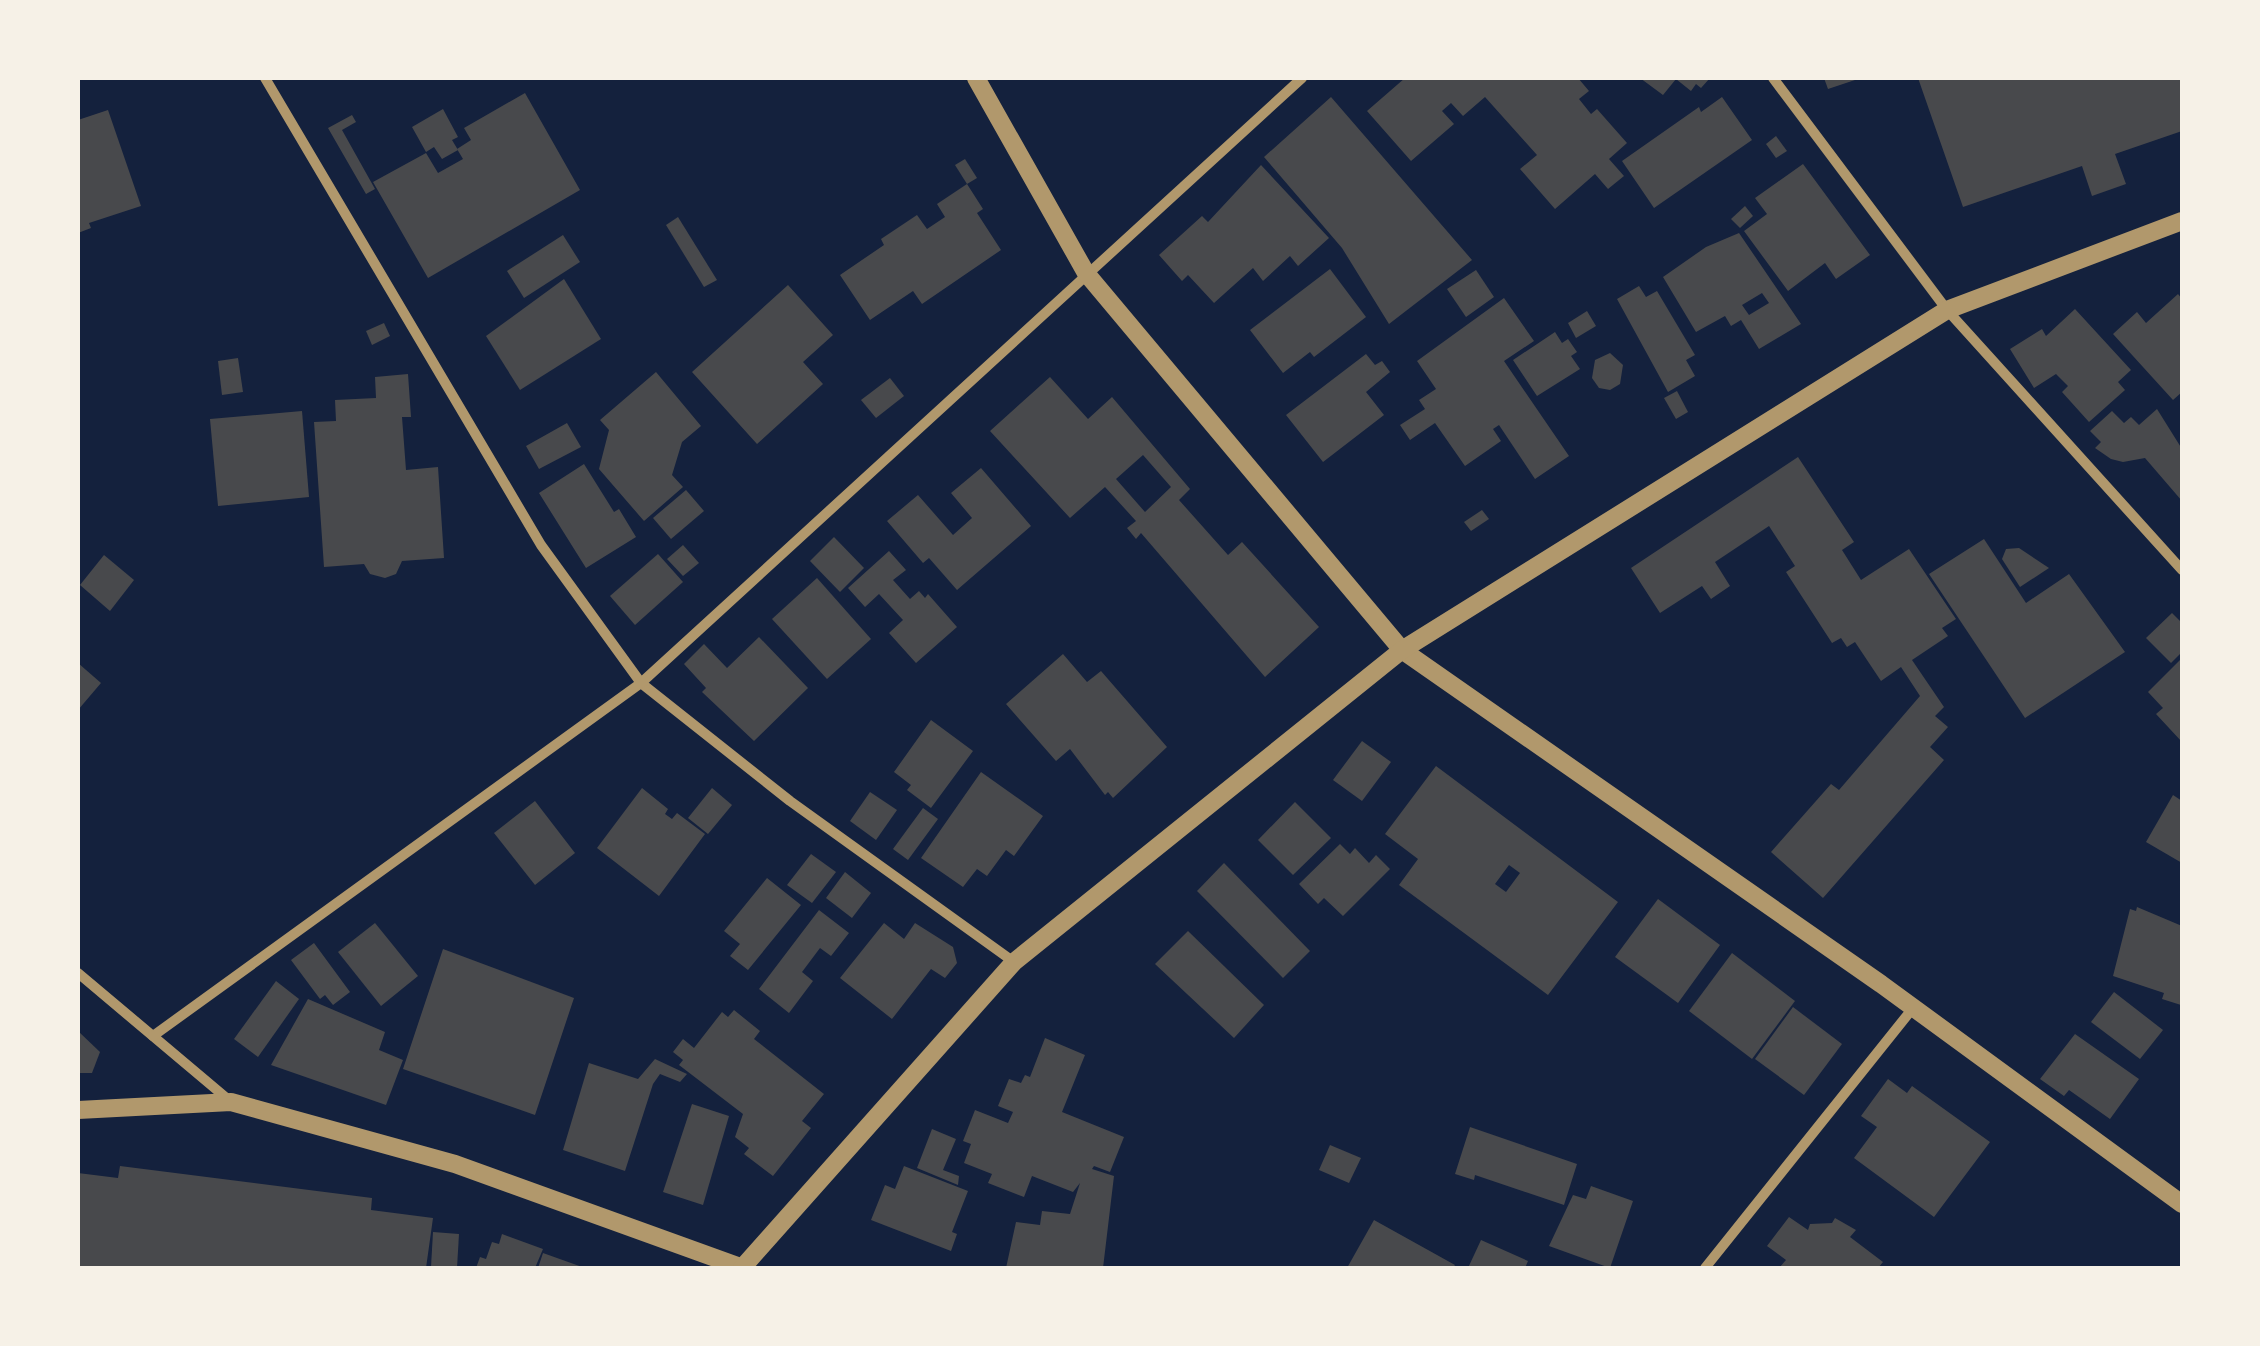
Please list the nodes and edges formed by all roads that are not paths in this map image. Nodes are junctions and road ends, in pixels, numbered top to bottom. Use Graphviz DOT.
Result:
graph roads {
  1 [pos="265,78"];
  2 [pos="976,78"];
  3 [pos="1302,78"];
  4 [pos="1773,78"];
  5 [pos="2182,221"];
  6 [pos="1086,273"];
  7 [pos="1946,310"];
  8 [pos="2182,570"];
  9 [pos="1402,650"];
  10 [pos="641,683"];
  11 [pos="1014,962"];
  12 [pos="78,973"];
  13 [pos="1913,1008"];
  14 [pos="153,1036"];
  15 [pos="231,1102"];
  16 [pos="78,1110"];
  17 [pos="2182,1204"];
  18 [pos="742,1268"];
  19 [pos="1706,1268"];
  1 -- 10 [label="street"];
  2 -- 6 [label="street"];
  3 -- 6 [label="street"];
  4 -- 7 [label="street"];
  5 -- 7 [label="street"];
  6 -- 9 [label="street"];
  6 -- 10 [label="street"];
  7 -- 8 [label="street"];
  7 -- 9 [label="street"];
  9 -- 11 [label="street"];
  9 -- 13 [label="street"];
  10 -- 11 [label="street"];
  10 -- 14 [label="street"];
  11 -- 18 [label="street"];
  12 -- 14 [label="street"];
  13 -- 17 [label="street"];
  13 -- 19 [label="street"];
  14 -- 15 [label="street"];
  15 -- 16 [label="street"];
  15 -- 18 [label="street"];
}
